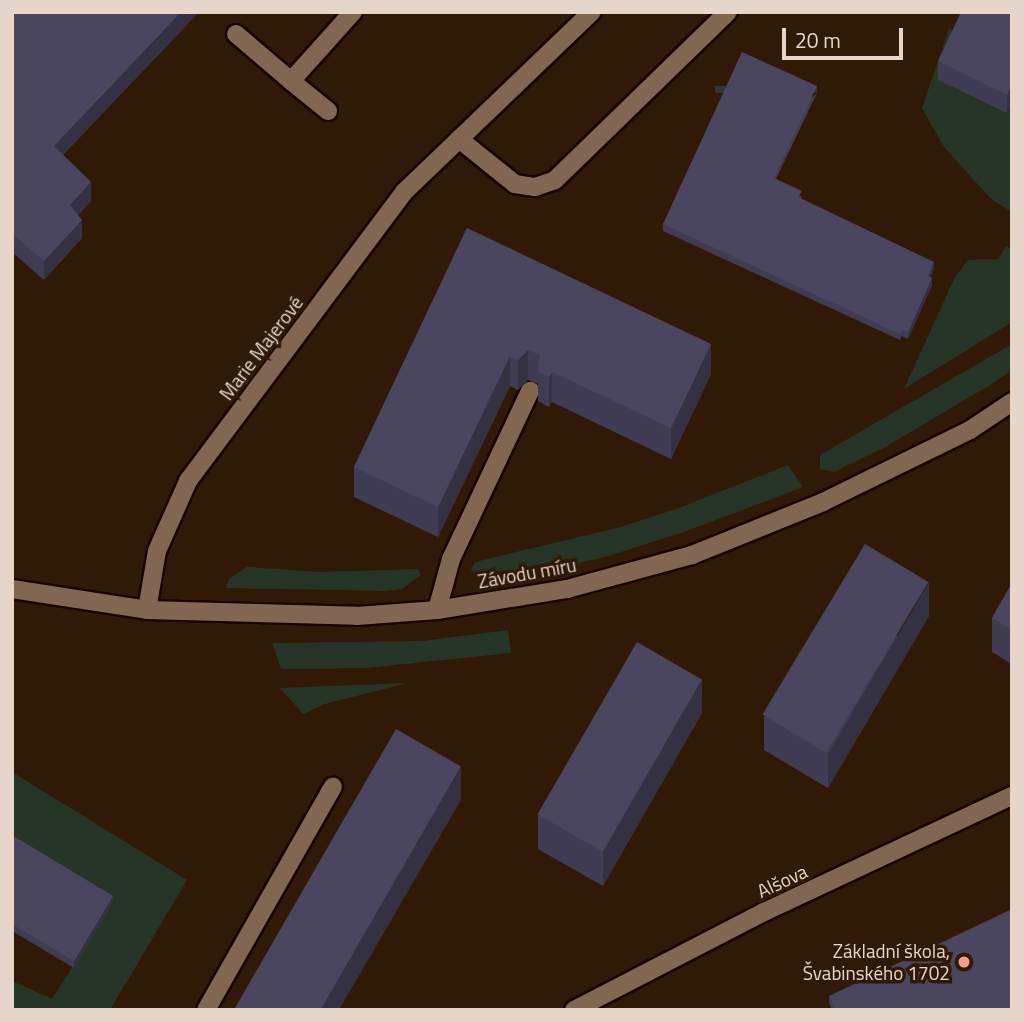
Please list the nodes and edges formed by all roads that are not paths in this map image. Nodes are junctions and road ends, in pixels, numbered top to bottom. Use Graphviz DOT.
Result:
graph roads {
  1 [pos="353,12"];
  2 [pos="592,12"];
  3 [pos="728,12"];
  4 [pos="236,34"];
  5 [pos="291,80"];
  6 [pos="328,111"];
  7 [pos="459,139"];
  8 [pos="530,391"];
  9 [pos="1012,402"];
  10 [pos="12,589"];
  11 [pos="147,610"];
  12 [pos="437,610"];
  13 [pos="333,786"];
  14 [pos="1012,796"];
  15 [pos="206,1010"];
  16 [pos="574,1010"];
  1 -- 5 [label="street"];
  2 -- 7 [label="street, Marie Majerové"];
  3 -- 7 [label="street"];
  4 -- 5 [label="street"];
  5 -- 6 [label="street"];
  7 -- 11 [label="street, Marie Majerové"];
  8 -- 12 [label="street"];
  9 -- 12 [label="street, Závodu míru"];
  10 -- 11 [label="street, Závodu míru"];
  11 -- 12 [label="street, Závodu míru"];
  13 -- 15 [label="street"];
  14 -- 16 [label="street, Alšova"];
}
